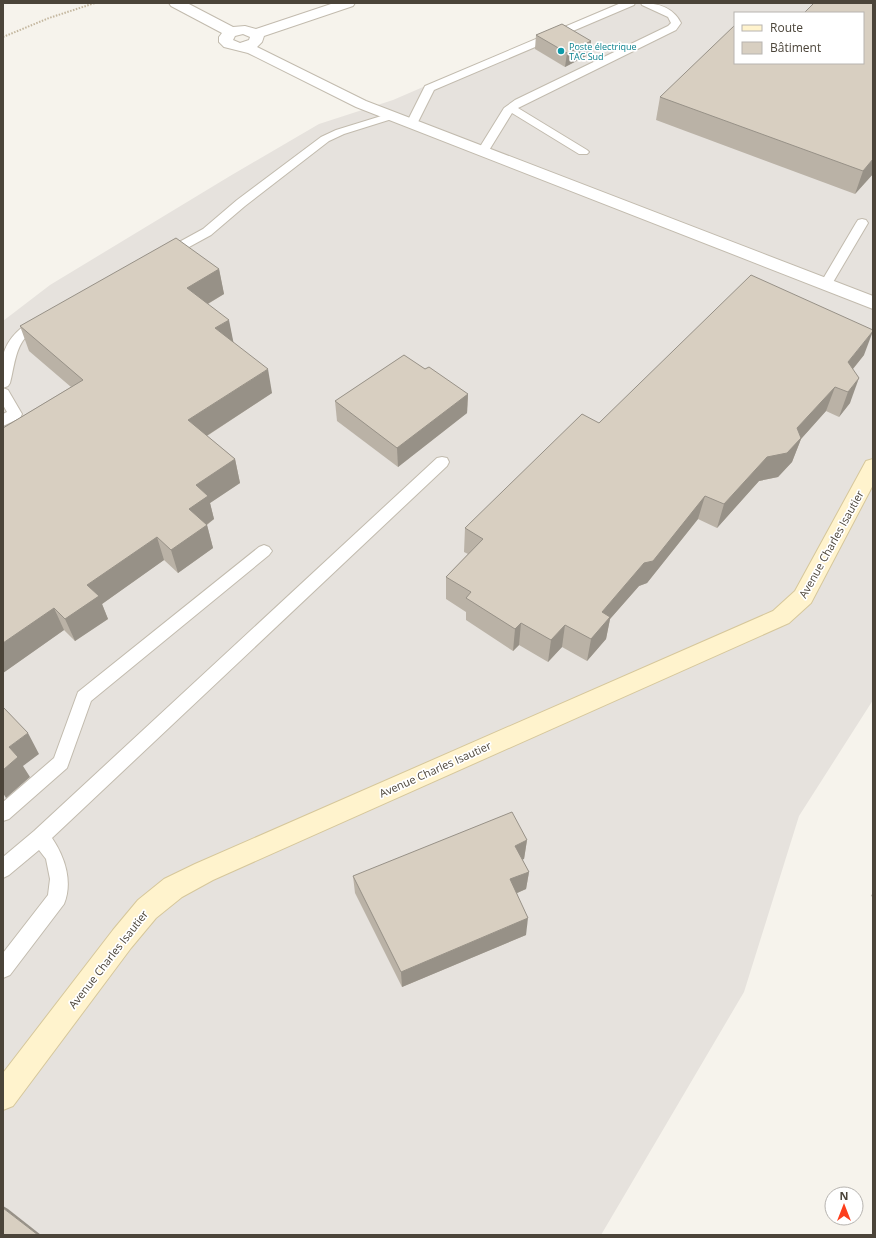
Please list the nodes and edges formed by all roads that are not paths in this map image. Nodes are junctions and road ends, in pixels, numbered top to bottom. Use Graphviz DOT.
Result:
graph roads {
  1 [pos="176,3"];
  2 [pos="348,3"];
  3 [pos="630,3"];
  4 [pos="646,3"];
  5 [pos="231,32"];
  6 [pos="257,36"];
  7 [pos="242,47"];
  8 [pos="294,71"];
  9 [pos="511,108"];
  10 [pos="391,116"];
  11 [pos="412,124"];
  12 [pos="484,150"];
  13 [pos="583,152"];
  14 [pos="862,223"];
  15 [pos="153,262"];
  16 [pos="826,284"];
  17 [pos="873,303"];
  18 [pos="50,318"];
  19 [pos="3,383"];
  20 [pos="3,393"];
  21 [pos="3,421"];
  22 [pos="442,462"];
  23 [pos="873,466"];
  24 [pos="264,551"];
  25 [pos="3,813"];
  26 [pos="40,837"];
  27 [pos="3,869"];
  28 [pos="3,968"];
  29 [pos="3,1096"];
  1 -- 5 [label="street"];
  2 -- 6 [label="street"];
  3 -- 11 [label="lane"];
  4 -- 9 [label="lane"];
  5 -- 6 [label="street"];
  5 -- 7 [label="street"];
  6 -- 7 [label="street"];
  6 -- 8 [label="street"];
  7 -- 8 [label="street"];
  8 -- 10 [label="street"];
  9 -- 12 [label="lane"];
  9 -- 13 [label="lane"];
  10 -- 11 [label="street"];
  10 -- 15 [label="lane"];
  11 -- 12 [label="street"];
  12 -- 16 [label="street"];
  14 -- 16 [label="lane"];
  16 -- 17 [label="street"];
  18 -- 19 [label="lane"];
  20 -- 21 [label="lane"];
  22 -- 26 [label="lane"];
  23 -- 29 [label="street, Avenue Charles Isautier"];
  24 -- 25 [label="lane"];
  26 -- 27 [label="lane"];
  26 -- 28 [label="lane"];
}
